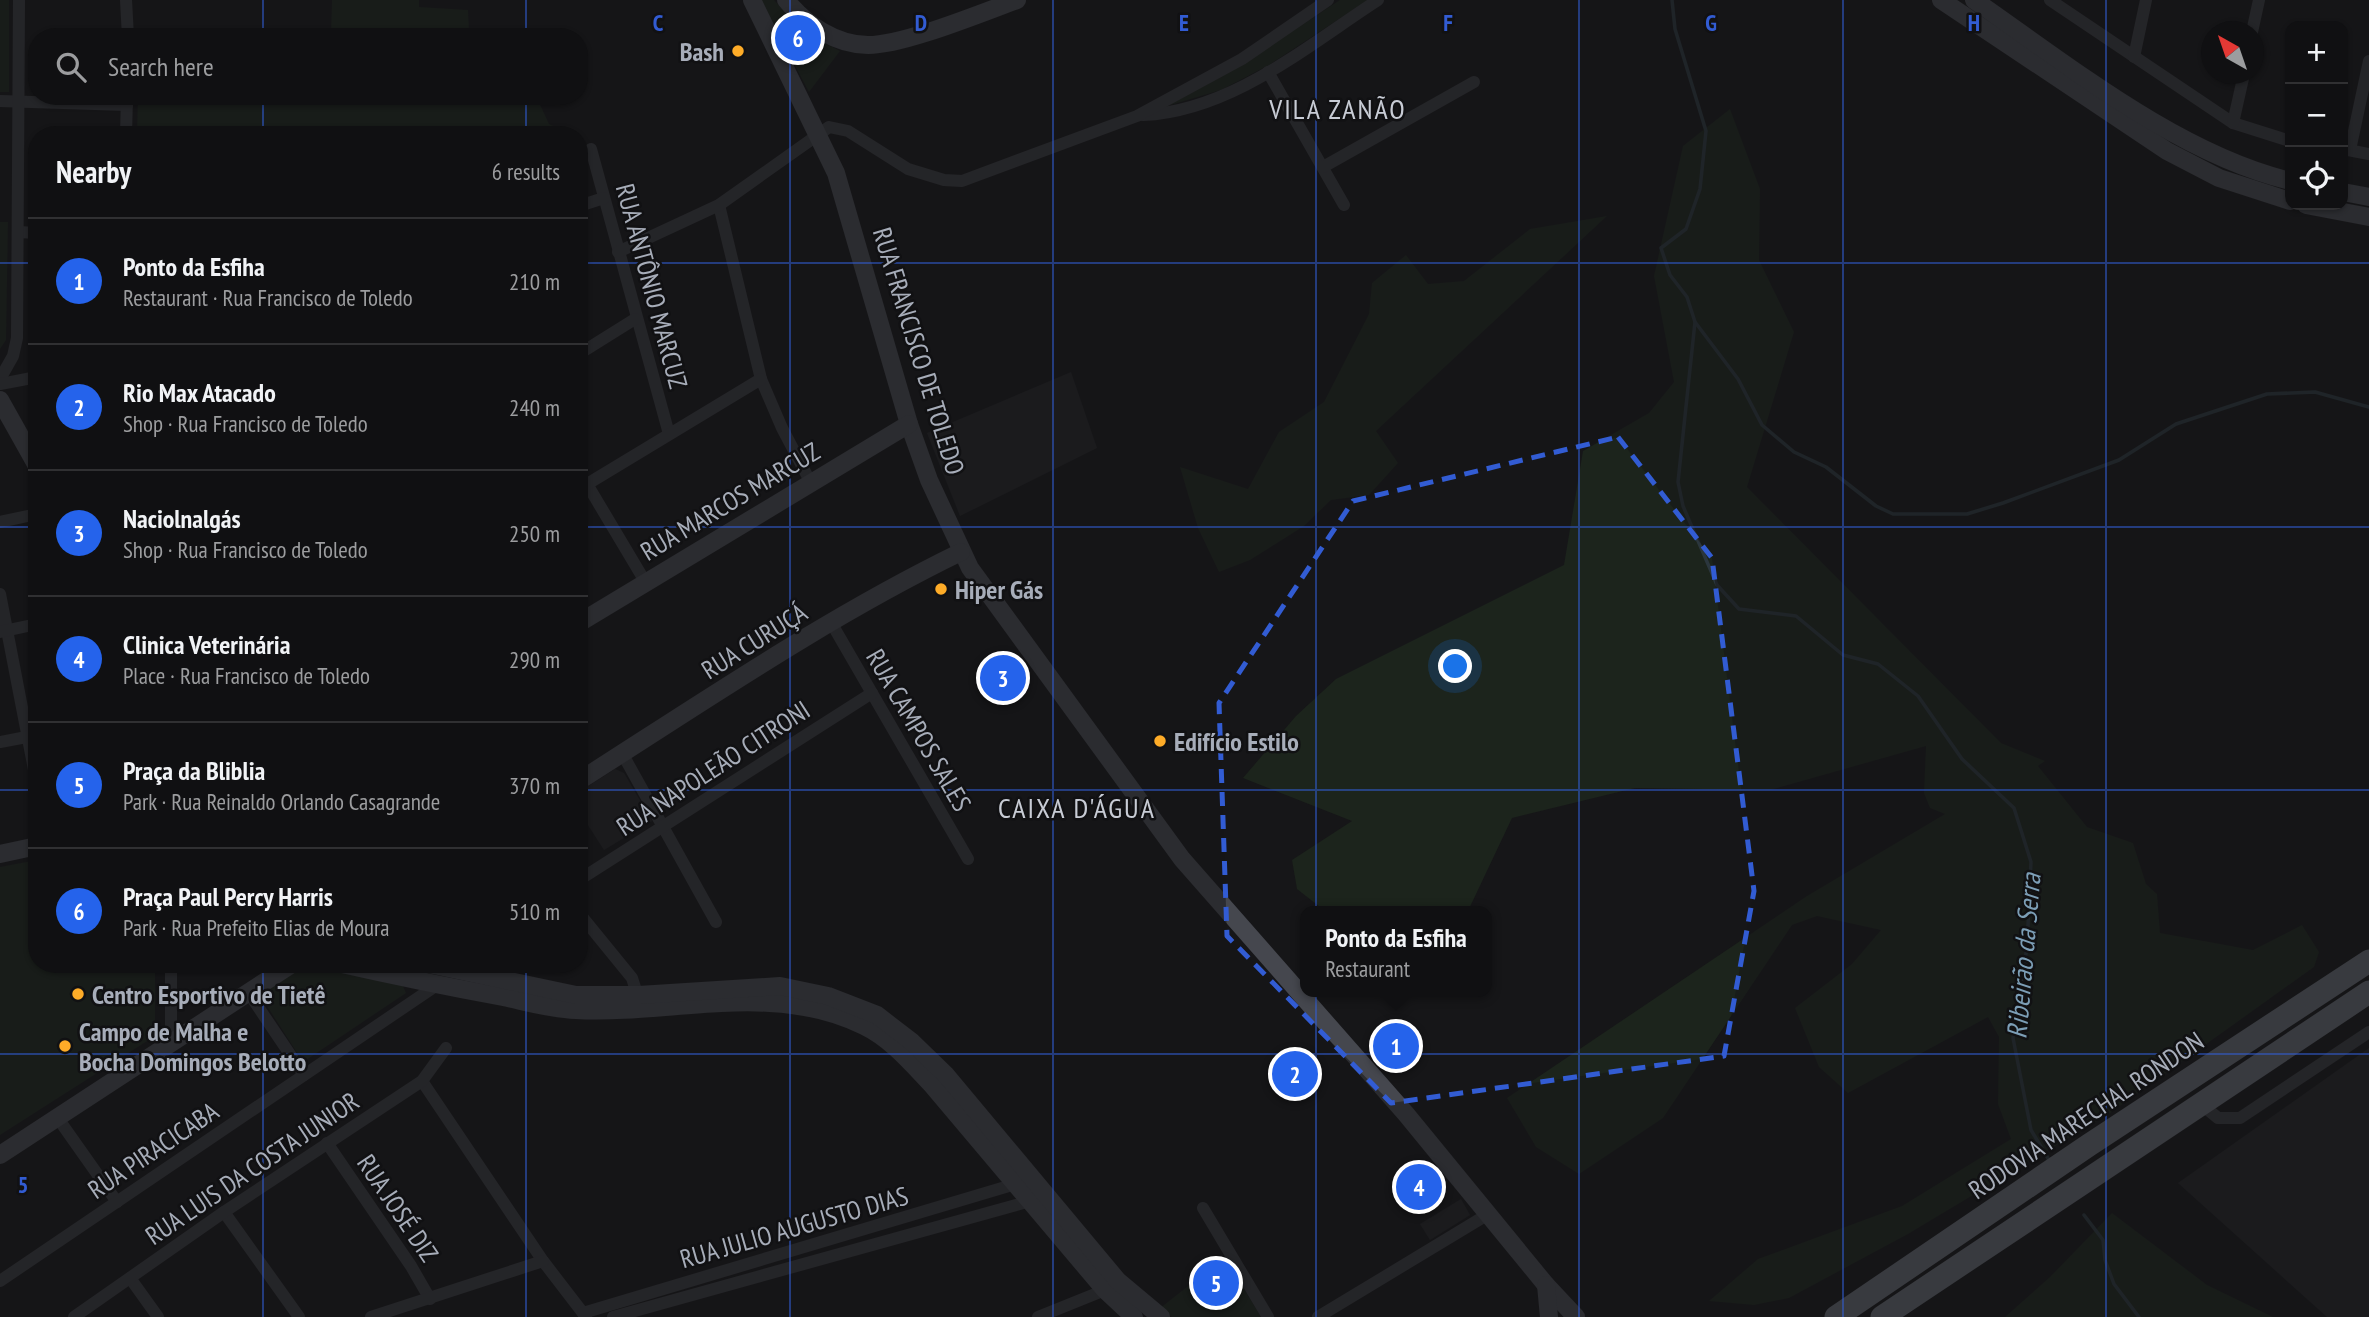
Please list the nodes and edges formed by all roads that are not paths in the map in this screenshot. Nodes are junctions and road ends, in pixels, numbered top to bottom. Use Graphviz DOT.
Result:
graph roads {
  1 [pos="19,0"];
  2 [pos="752,0"];
  3 [pos="786,0"];
  4 [pos="1017,0"];
  5 [pos="1328,0"];
  6 [pos="1378,0"];
  7 [pos="1941,0"];
  8 [pos="1974,0"];
  9 [pos="2050,0"];
  10 [pos="2146,0"];
  11 [pos="2259,0"];
  12 [pos="127,2"];
  13 [pos="2254,21"];
  14 [pos="128,28"];
  15 [pos="2134,57"];
  16 [pos="2369,61"];
  17 [pos="1268,72"];
  18 [pos="1474,82"];
  19 [pos="2242,84"];
  20 [pos="0,101"];
  21 [pos="18,102"];
  22 [pos="28,102"];
  23 [pos="127,105"];
  24 [pos="1137,116"];
  25 [pos="2234,123"];
  26 [pos="126,126"];
  27 [pos="819,133"];
  28 [pos="2285,139"];
  29 [pos="2348,147"];
  30 [pos="591,149"];
  31 [pos="2348,149"];
  32 [pos="2369,154"];
  33 [pos="1323,167"];
  34 [pos="2285,179"];
  35 [pos="2348,193"];
  36 [pos="2369,197"];
  37 [pos="604,198"];
  38 [pos="2285,199"];
  39 [pos="588,203"];
  40 [pos="719,205"];
  41 [pos="1344,205"];
  42 [pos="2332,210"];
  43 [pos="2369,217"];
  44 [pos="18,232"];
  45 [pos="28,233"];
  46 [pos="618,252"];
  47 [pos="635,318"];
  48 [pos="588,348"];
  49 [pos="0,379"];
  50 [pos="28,379"];
  51 [pos="761,379"];
  52 [pos="0,384"];
  53 [pos="0,400"];
  54 [pos="909,424"];
  55 [pos="669,434"];
  56 [pos="28,450"];
  57 [pos="811,483"];
  58 [pos="588,484"];
  59 [pos="588,495"];
  60 [pos="28,516"];
  61 [pos="0,522"];
  62 [pos="961,552"];
  63 [pos="646,583"];
  64 [pos="0,594"];
  65 [pos="588,618"];
  66 [pos="832,624"];
  67 [pos="28,626"];
  68 [pos="4,631"];
  69 [pos="872,694"];
  70 [pos="28,721"];
  71 [pos="28,737"];
  72 [pos="0,742"];
  73 [pos="622,753"];
  74 [pos="588,775"];
  75 [pos="664,826"];
  76 [pos="28,848"];
  77 [pos="0,854"];
  78 [pos="968,859"];
  79 [pos="588,874"];
  80 [pos="716,922"];
  81 [pos="588,924"];
  82 [pos="2369,961"];
  83 [pos="171,973"];
  84 [pos="278,973"];
  85 [pos="435,973"];
  86 [pos="449,973"];
  87 [pos="248,992"];
  88 [pos="2369,992"];
  89 [pos="1300,995"];
  90 [pos="1302,997"];
  91 [pos="639,1003"];
  92 [pos="2369,1032"];
  93 [pos="171,1043"];
  94 [pos="446,1048"];
  95 [pos="304,1074"];
  96 [pos="422,1081"];
  97 [pos="2201,1104"];
  98 [pos="57,1117"];
  99 [pos="327,1143"];
  100 [pos="0,1155"];
  101 [pos="1024,1180"];
  102 [pos="1039,1198"];
  103 [pos="117,1202"];
  104 [pos="1203,1208"];
  105 [pos="224,1212"];
  106 [pos="1490,1213"];
  107 [pos="543,1261"];
  108 [pos="130,1278"];
  109 [pos="0,1281"];
  110 [pos="1546,1285"];
  111 [pos="1923,1289"];
  112 [pos="1105,1290"];
  113 [pos="430,1299"];
  114 [pos="584,1315"];
  115 [pos="74,1317"];
  116 [pos="158,1317"];
  117 [pos="299,1317"];
  118 [pos="371,1317"];
  119 [pos="613,1317"];
  120 [pos="1038,1317"];
  121 [pos="1134,1317"];
  122 [pos="1161,1317"];
  123 [pos="1268,1317"];
  124 [pos="1318,1317"];
  125 [pos="1549,1317"];
  126 [pos="1576,1317"];
  127 [pos="1836,1317"];
  128 [pos="1882,1317"];
  129 [pos="1899,1317"];
  1 -- 21 [label="street"];
  2 -- 27 [label="street, RUA FRANCISCO DE TOLEDO"];
  3 -- 4 [label="street"];
  5 -- 24 [label="street"];
  6 -- 17 [label="street"];
  7 -- 38 [label="street"];
  8 -- 34 [label="street"];
  9 -- 15 [label="street"];
  10 -- 15 [label="street"];
  11 -- 13 [label="street"];
  12 -- 14 [label="street"];
  15 -- 25 [label="street"];
  16 -- 29 [label="street"];
  17 -- 24 [label="street"];
  17 -- 33 [label="street"];
  18 -- 33 [label="street"];
  19 -- 25 [label="street"];
  20 -- 21 [label="street"];
  21 -- 22 [label="street"];
  21 -- 44 [label="street"];
  23 -- 26 [label="street"];
  24 -- 27 [label="street"];
  25 -- 28 [label="street"];
  27 -- 40 [label="street"];
  27 -- 54 [label="street, RUA FRANCISCO DE TOLEDO"];
  30 -- 37 [label="street, RUA ANTÔNIO MARCUZ"];
  31 -- 32 [label="street"];
  33 -- 41 [label="street"];
  35 -- 36 [label="street"];
  37 -- 39 [label="street"];
  37 -- 46 [label="street, RUA ANTÔNIO MARCUZ"];
  40 -- 46 [label="street"];
  40 -- 51 [label="street"];
  42 -- 43 [label="street"];
  44 -- 45 [label="street"];
  44 -- 49 [label="street"];
  46 -- 47 [label="street, RUA ANTÔNIO MARCUZ"];
  47 -- 48 [label="street"];
  47 -- 55 [label="street, RUA ANTÔNIO MARCUZ"];
  50 -- 52 [label="street"];
  51 -- 55 [label="street"];
  51 -- 57 [label="street"];
  53 -- 56 [label="street"];
  54 -- 57 [label="street, RUA MARCOS MARCUZ"];
  54 -- 62 [label="street, RUA FRANCISCO DE TOLEDO"];
  55 -- 58 [label="street"];
  57 -- 63 [label="street, RUA MARCOS MARCUZ"];
  59 -- 63 [label="street"];
  60 -- 61 [label="street"];
  62 -- 66 [label="street, RUA CURUÇÁ"];
  62 -- 89 [label="street, RUA FRANCISCO DE TOLEDO"];
  63 -- 65 [label="street, RUA MARCOS MARCUZ"];
  64 -- 68 [label="street"];
  66 -- 69 [label="street, RUA CAMPOS SALES"];
  66 -- 73 [label="street, RUA CURUÇÁ"];
  67 -- 68 [label="street"];
  68 -- 70 [label="street"];
  69 -- 75 [label="street, RUA NAPOLEÃO CITRONI"];
  69 -- 78 [label="street, RUA CAMPOS SALES"];
  71 -- 72 [label="street"];
  73 -- 74 [label="street, RUA CURUÇÁ"];
  73 -- 75 [label="street"];
  75 -- 79 [label="street, RUA NAPOLEÃO CITRONI"];
  75 -- 80 [label="street"];
  76 -- 77 [label="street"];
  81 -- 91 [label="street"];
  82 -- 127 [label="highway, RODOVIA MARECHAL RONDON"];
  83 -- 93 [label="street"];
  84 -- 87 [label="street"];
  85 -- 95 [label="street, RUA PIRACICABA"];
  86 -- 91 [label="street"];
  87 -- 93 [label="street"];
  87 -- 95 [label="street"];
  88 -- 97 [label="highway, RODOVIA MARECHAL RONDON"];
  90 -- 106 [label="street, RUA FRANCISCO DE TOLEDO"];
  91 -- 101 [label="street"];
  92 -- 97 [label="street"];
  93 -- 98 [label="street"];
  94 -- 96 [label="street, RUA LUIS DA COSTA JUNIOR"];
  95 -- 103 [label="street, RUA PIRACICABA"];
  96 -- 99 [label="street, RUA LUIS DA COSTA JUNIOR"];
  96 -- 107 [label="street"];
  97 -- 111 [label="highway, RODOVIA MARECHAL RONDON"];
  98 -- 100 [label="street"];
  98 -- 103 [label="street"];
  99 -- 105 [label="street, RUA LUIS DA COSTA JUNIOR"];
  99 -- 113 [label="street, RUA JOSÉ DIZ"];
  101 -- 102 [label="street"];
  101 -- 114 [label="street, RUA JULIO AUGUSTO DIAS"];
  102 -- 112 [label="street"];
  102 -- 119 [label="street, RUA JULIO AUGUSTO DIAS"];
  102 -- 122 [label="street"];
  103 -- 109 [label="street, RUA PIRACICABA"];
  104 -- 123 [label="street"];
  105 -- 108 [label="street, RUA LUIS DA COSTA JUNIOR"];
  105 -- 117 [label="street"];
  106 -- 110 [label="street, RUA FRANCISCO DE TOLEDO"];
  106 -- 124 [label="street"];
  107 -- 113 [label="street"];
  107 -- 114 [label="street"];
  108 -- 115 [label="street, RUA LUIS DA COSTA JUNIOR"];
  108 -- 116 [label="street"];
  110 -- 125 [label="street"];
  110 -- 126 [label="street, RUA FRANCISCO DE TOLEDO"];
  111 -- 128 [label="highway, RODOVIA MARECHAL RONDON"];
  111 -- 129 [label="highway"];
  112 -- 120 [label="street"];
  112 -- 121 [label="street"];
  113 -- 118 [label="street"];
}
